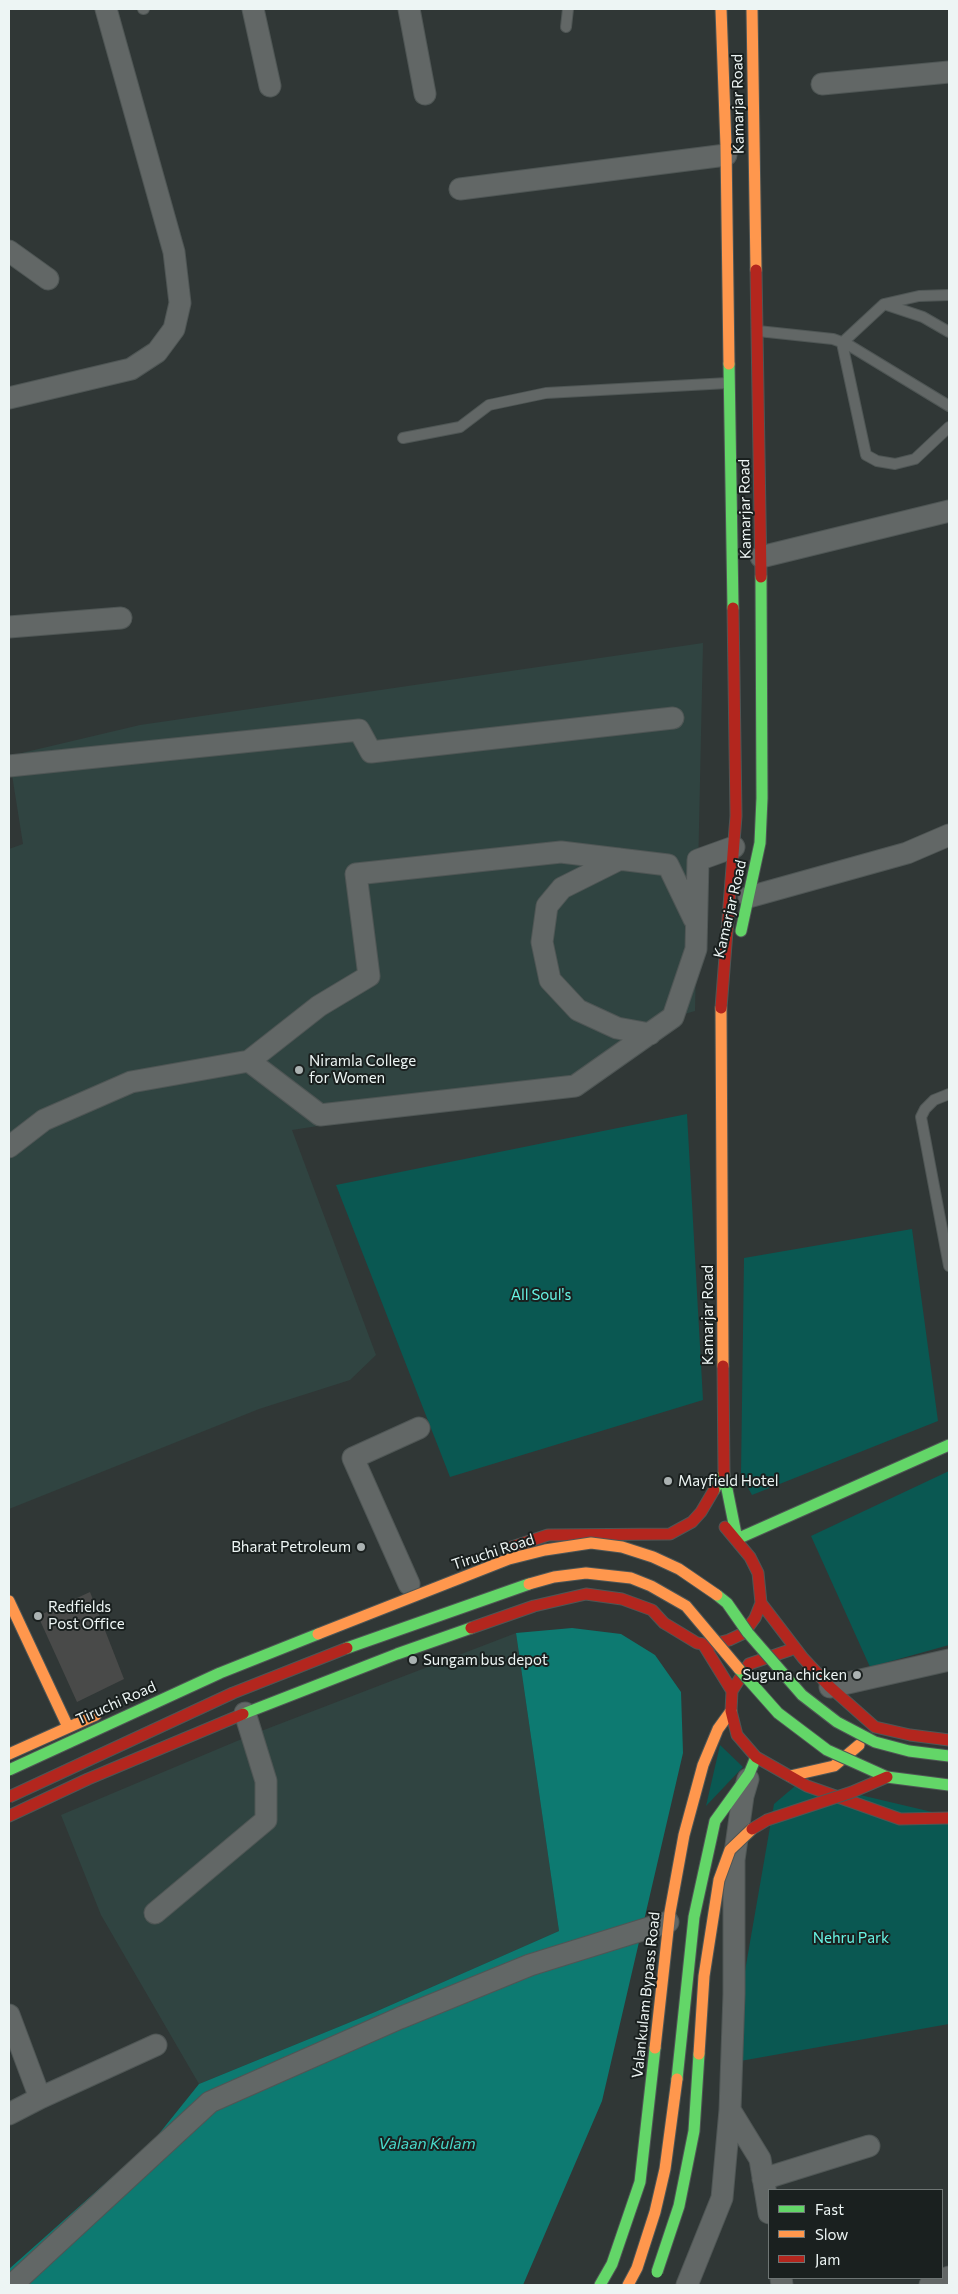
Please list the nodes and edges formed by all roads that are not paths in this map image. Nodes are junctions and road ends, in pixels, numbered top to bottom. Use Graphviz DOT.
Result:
graph roads {
  1 [pos="106,9"];
  2 [pos="253,9"];
  3 [pos="409,9"];
  4 [pos="568,9"];
  5 [pos="721,9"];
  6 [pos="752,9"];
  7 [pos="566,27"];
  8 [pos="949,72"];
  9 [pos="822,84"];
  10 [pos="270,86"];
  11 [pos="425,94"];
  12 [pos="726,156"];
  13 [pos="460,189"];
  14 [pos="9,251"];
  15 [pos="48,279"];
  16 [pos="949,295"];
  17 [pos="884,304"];
  18 [pos="757,331"];
  19 [pos="949,332"];
  20 [pos="842,342"];
  21 [pos="730,383"];
  22 [pos="9,398"];
  23 [pos="949,406"];
  24 [pos="949,427"];
  25 [pos="403,438"];
  26 [pos="949,511"];
  27 [pos="761,557"];
  28 [pos="121,618"];
  29 [pos="9,627"];
  30 [pos="673,718"];
  31 [pos="9,766"];
  32 [pos="949,835"];
  33 [pos="734,847"];
  34 [pos="620,859"];
  35 [pos="749,897"];
  36 [pos="696,924"];
  37 [pos="721,1004"];
  38 [pos="650,1034"];
  39 [pos="250,1061"];
  40 [pos="949,1094"];
  41 [pos="9,1148"];
  42 [pos="949,1266"];
  43 [pos="419,1428"];
  44 [pos="949,1445"];
  45 [pos="724,1474"];
  46 [pos="692,1522"];
  47 [pos="670,1534"];
  48 [pos="737,1539"];
  49 [pos="483,1556"];
  50 [pos="409,1584"];
  51 [pos="9,1601"];
  52 [pos="761,1603"];
  53 [pos="363,1604"];
  54 [pos="652,1610"];
  55 [pos="703,1644"];
  56 [pos="796,1648"];
  57 [pos="949,1660"];
  58 [pos="830,1687"];
  59 [pos="732,1691"];
  60 [pos="142,1696"];
  61 [pos="731,1710"];
  62 [pos="105,1711"];
  63 [pos="245,1713"];
  64 [pos="68,1727"];
  65 [pos="875,1727"];
  66 [pos="949,1740"];
  67 [pos="9,1754"];
  68 [pos="949,1756"];
  69 [pos="753,1766"];
  70 [pos="9,1770"];
  71 [pos="790,1776"];
  72 [pos="887,1777"];
  73 [pos="949,1785"];
  74 [pos="9,1797"];
  75 [pos="9,1816"];
  76 [pos="949,1818"];
  77 [pos="154,1912"];
  78 [pos="668,1922"];
  79 [pos="9,2015"];
  80 [pos="156,2045"];
  81 [pos="40,2098"];
  82 [pos="730,2110"];
  83 [pos="9,2114"];
  84 [pos="869,2146"];
  85 [pos="763,2179"];
  86 [pos="768,2207"];
  87 [pos="657,2272"];
  88 [pos="949,2277"];
  89 [pos="12,2285"];
  90 [pos="600,2285"];
  91 [pos="628,2285"];
  92 [pos="687,2285"];
  93 [pos="930,2285"];
  1 -- 22 [label="street"];
  2 -- 10 [label="street"];
  3 -- 11 [label="street"];
  4 -- 7 [label="lane"];
  5 -- 12 [label="main road, Kamarjar Road"];
  6 -- 18 [label="main road, Kamarjar Road"];
  8 -- 9 [label="street"];
  12 -- 13 [label="street"];
  12 -- 21 [label="main road, Kamarjar Road"];
  14 -- 15 [label="street"];
  16 -- 17 [label="lane"];
  17 -- 19 [label="lane"];
  17 -- 20 [label="lane"];
  18 -- 20 [label="lane"];
  18 -- 27 [label="main road, Kamarjar Road"];
  20 -- 23 [label="lane"];
  20 -- 24 [label="lane"];
  21 -- 25 [label="lane"];
  21 -- 33 [label="main road, Kamarjar Road"];
  26 -- 27 [label="street"];
  27 -- 35 [label="main road, Kamarjar Road"];
  28 -- 29 [label="street"];
  30 -- 31 [label="street"];
  32 -- 35 [label="street"];
  33 -- 36 [label="street"];
  33 -- 37 [label="main road, Kamarjar Road"];
  34 -- 36 [label="street"];
  34 -- 38 [label="street"];
  34 -- 39 [label="street"];
  35 -- 37 [label="main road, Kamarjar Road"];
  36 -- 38 [label="street"];
  37 -- 45 [label="main road, Kamarjar Road"];
  38 -- 39 [label="street"];
  39 -- 41 [label="street"];
  40 -- 42 [label="lane"];
  43 -- 50 [label="street"];
  44 -- 48 [label="main road"];
  45 -- 46 [label="main road"];
  45 -- 48 [label="main road, Kamarjar Road"];
  46 -- 47 [label="main road"];
  46 -- 48 [label="main road"];
  47 -- 49 [label="main road"];
  47 -- 54 [label="main road"];
  48 -- 52 [label="main road"];
  51 -- 64 [label="main road"];
  52 -- 55 [label="main road"];
  52 -- 56 [label="main road"];
  53 -- 60 [label="main road"];
  54 -- 55 [label="main road"];
  54 -- 63 [label="main road"];
  55 -- 59 [label="main road"];
  56 -- 58 [label="main road"];
  56 -- 59 [label="main road"];
  57 -- 58 [label="street"];
  58 -- 65 [label="main road"];
  59 -- 61 [label="main road"];
  61 -- 69 [label="main road"];
  61 -- 78 [label="main road, Valankulam Bypass Road"];
  62 -- 64 [label="main road"];
  63 -- 75 [label="main road"];
  63 -- 77 [label="street"];
  64 -- 67 [label="main road"];
  65 -- 66 [label="main road"];
  65 -- 71 [label="main road"];
  68 -- 70 [label="main road, Tiruchi Road, bridge"];
  69 -- 71 [label="main road"];
  69 -- 82 [label="street"];
  69 -- 91 [label="main road"];
  71 -- 76 [label="main road"];
  72 -- 73 [label="main road, bridge"];
  72 -- 74 [label="main road, bridge"];
  72 -- 87 [label="main road, bridge"];
  78 -- 89 [label="street"];
  78 -- 90 [label="main road, Valankulam Bypass Road"];
  79 -- 81 [label="street"];
  80 -- 81 [label="street"];
  81 -- 83 [label="street"];
  82 -- 85 [label="street"];
  82 -- 92 [label="street"];
  84 -- 85 [label="street"];
  85 -- 86 [label="street"];
  88 -- 93 [label="street"];
}
